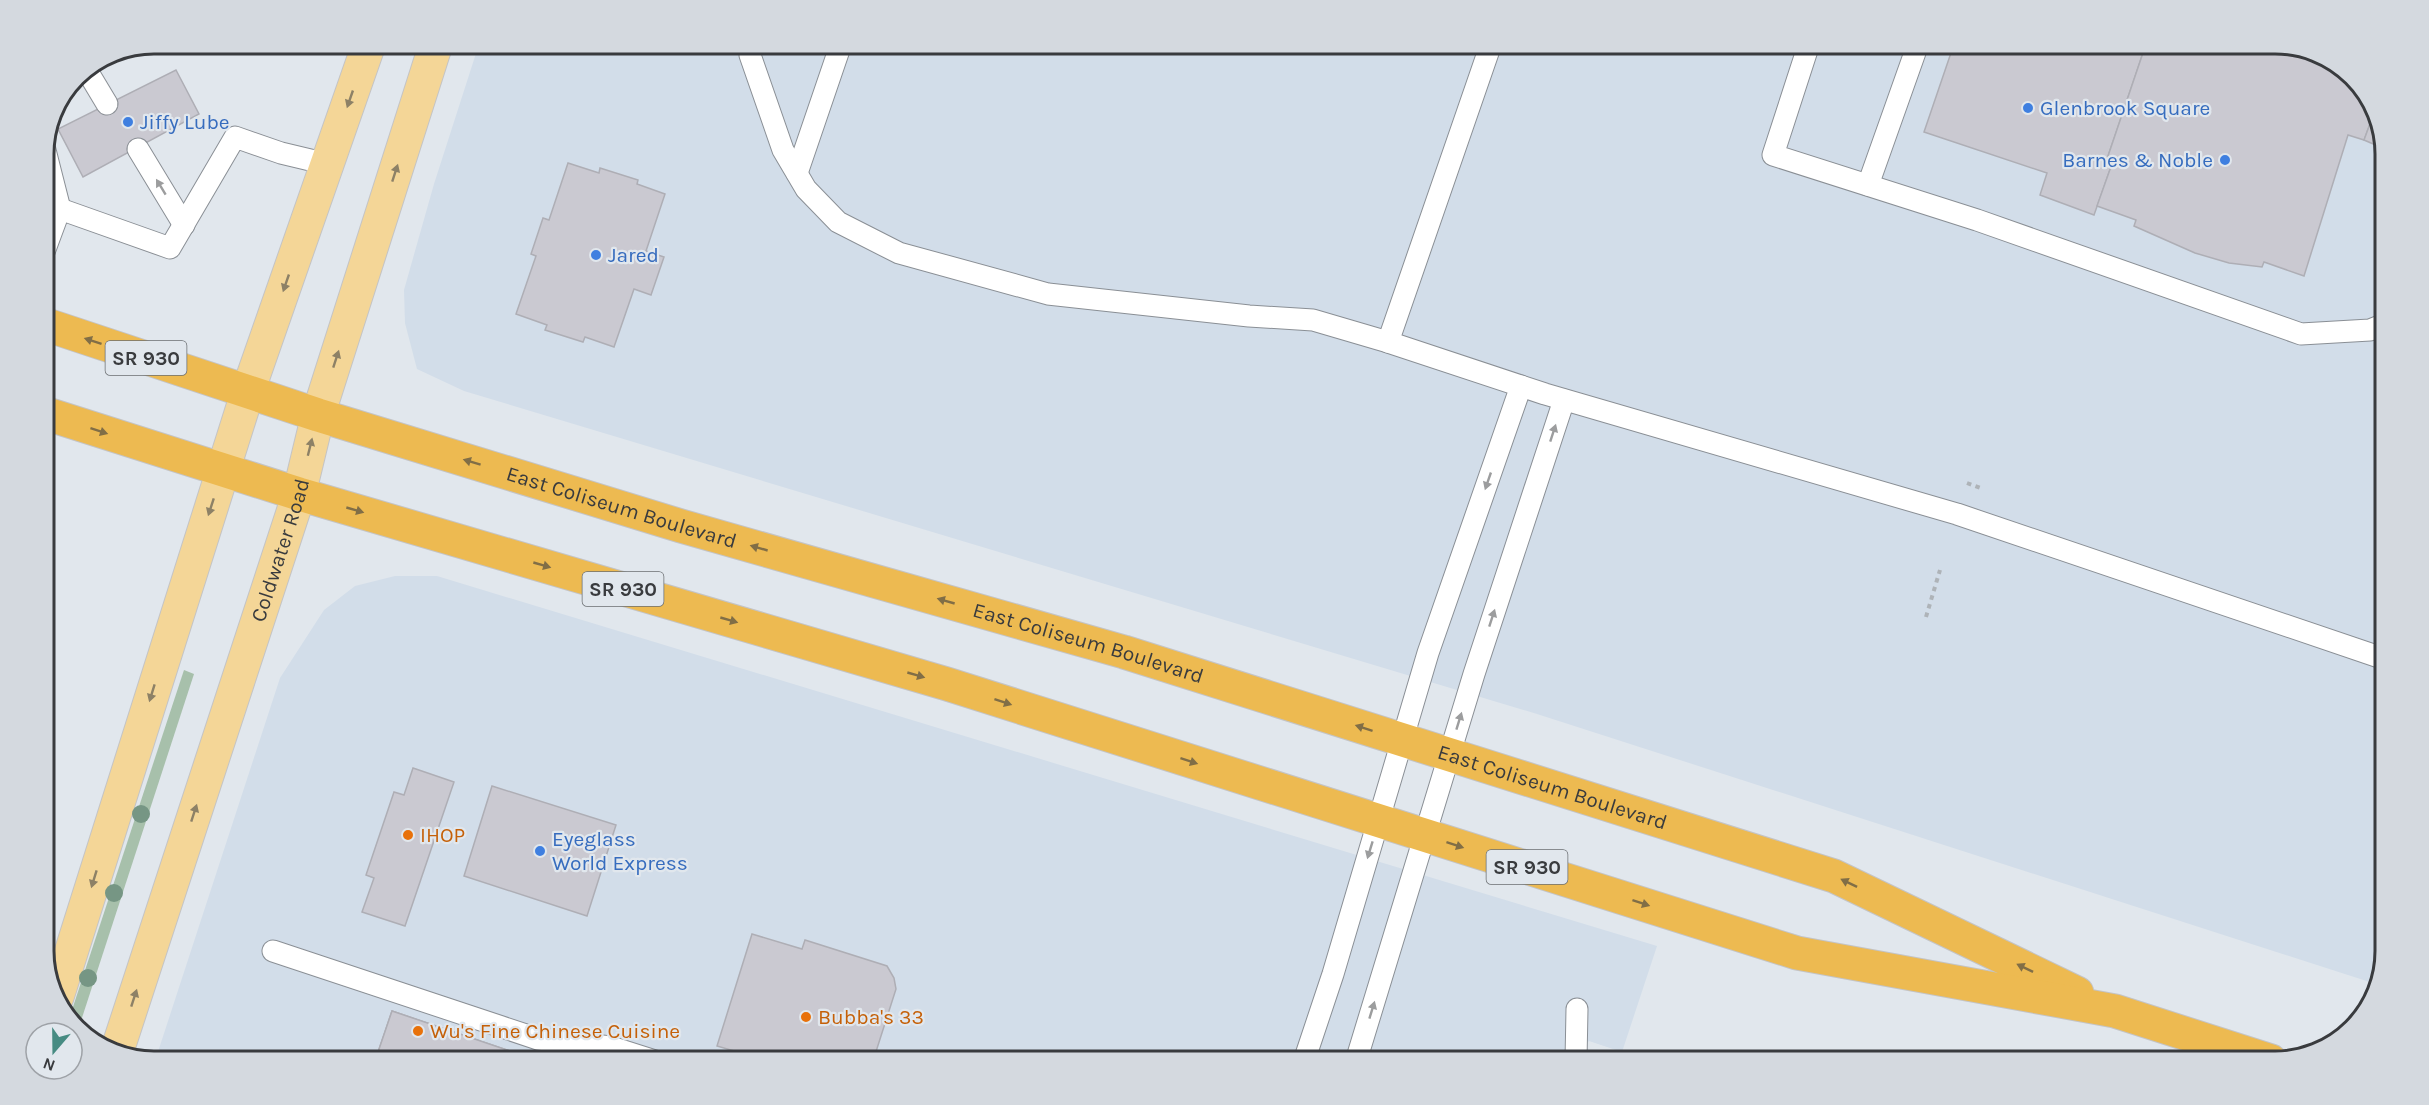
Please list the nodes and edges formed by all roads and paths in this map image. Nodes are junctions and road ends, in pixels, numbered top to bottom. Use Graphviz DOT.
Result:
graph roads {
  1 [pos="366,54"];
  2 [pos="433,54"];
  3 [pos="750,54"];
  4 [pos="839,54"];
  5 [pos="1488,54"];
  6 [pos="1806,54"];
  7 [pos="1914,54"];
  8 [pos="91,77"];
  9 [pos="107,104"];
  10 [pos="138,149"];
  11 [pos="327,164"];
  12 [pos="797,173"];
  13 [pos="54,185"];
  14 [pos="1868,185"];
  15 [pos="60,208"];
  16 [pos="54,224"];
  17 [pos="184,225"];
  18 [pos="54,327"];
  19 [pos="2375,328"];
  20 [pos="1388,342"];
  21 [pos="1521,386"];
  22 [pos="248,391"];
  23 [pos="1564,400"];
  24 [pos="318,415"];
  25 [pos="54,416"];
  26 [pos="222,470"];
  27 [pos="299,494"];
  28 [pos="1940,570"];
  29 [pos="1926,617"];
  30 [pos="2375,656"];
  31 [pos="1403,740"];
  32 [pos="1450,754"];
  33 [pos="1379,821"];
  34 [pos="1425,835"];
  35 [pos="273,951"];
  36 [pos="60,986"];
  37 [pos="1576,1008"];
  38 [pos="2115,1011"];
  39 [pos="119,1044"];
  40 [pos="623,1051"];
  41 [pos="1307,1051"];
  42 [pos="1359,1051"];
  43 [pos="1576,1051"];
  44 [pos="2221,1051"];
  1 -- 11 [label="main road, one-way"];
  24 -- 2 [label="main road, Coldwater Road, one-way"];
  3 -- 12 [label="lane"];
  4 -- 12 [label="lane"];
  5 -- 20 [label="lane"];
  6 -- 14 [label="lane"];
  7 -- 14 [label="lane"];
  8 -- 9 [label="lane"];
  17 -- 10 [label="lane, one-way"];
  11 -- 17 [label="lane"];
  11 -- 22 [label="main road, one-way"];
  12 -- 20 [label="lane"];
  13 -- 15 [label="lane"];
  14 -- 19 [label="lane"];
  15 -- 16 [label="lane"];
  15 -- 17 [label="lane"];
  22 -- 18 [label="highway, East Coliseum Boulevard / SR 930, one-way"];
  20 -- 21 [label="lane"];
  21 -- 23 [label="lane"];
  21 -- 31 [label="lane, one-way"];
  22 -- 24 [label="highway, East Coliseum Boulevard / SR 930"];
  22 -- 26 [label="main road"];
  23 -- 30 [label="lane"];
  32 -- 23 [label="lane, one-way"];
  27 -- 24 [label="main road, Coldwater Road, one-way"];
  31 -- 24 [label="highway, East Coliseum Boulevard / SR 930, one-way"];
  25 -- 26 [label="highway, East Coliseum Boulevard / SR 930, one-way"];
  26 -- 27 [label="highway, East Coliseum Boulevard / SR 930"];
  26 -- 36 [label="main road, one-way"];
  27 -- 33 [label="highway, East Coliseum Boulevard / SR 930, one-way"];
  39 -- 27 [label="main road, Coldwater Road, one-way"];
  28 -- 29 [label="path"];
  31 -- 32 [label="highway, East Coliseum Boulevard / SR 930"];
  31 -- 33 [label="lane"];
  32 -- 34 [label="lane"];
  38 -- 32 [label="highway, East Coliseum Boulevard / SR 930, one-way"];
  33 -- 34 [label="highway, East Coliseum Boulevard / SR 930"];
  33 -- 41 [label="lane, one-way"];
  34 -- 38 [label="highway, East Coliseum Boulevard / SR 930, one-way"];
  42 -- 34 [label="lane, one-way"];
  35 -- 40 [label="lane"];
  37 -- 43 [label="lane"];
  38 -- 44 [label="highway, East Coliseum Boulevard / SR 930"];
}
